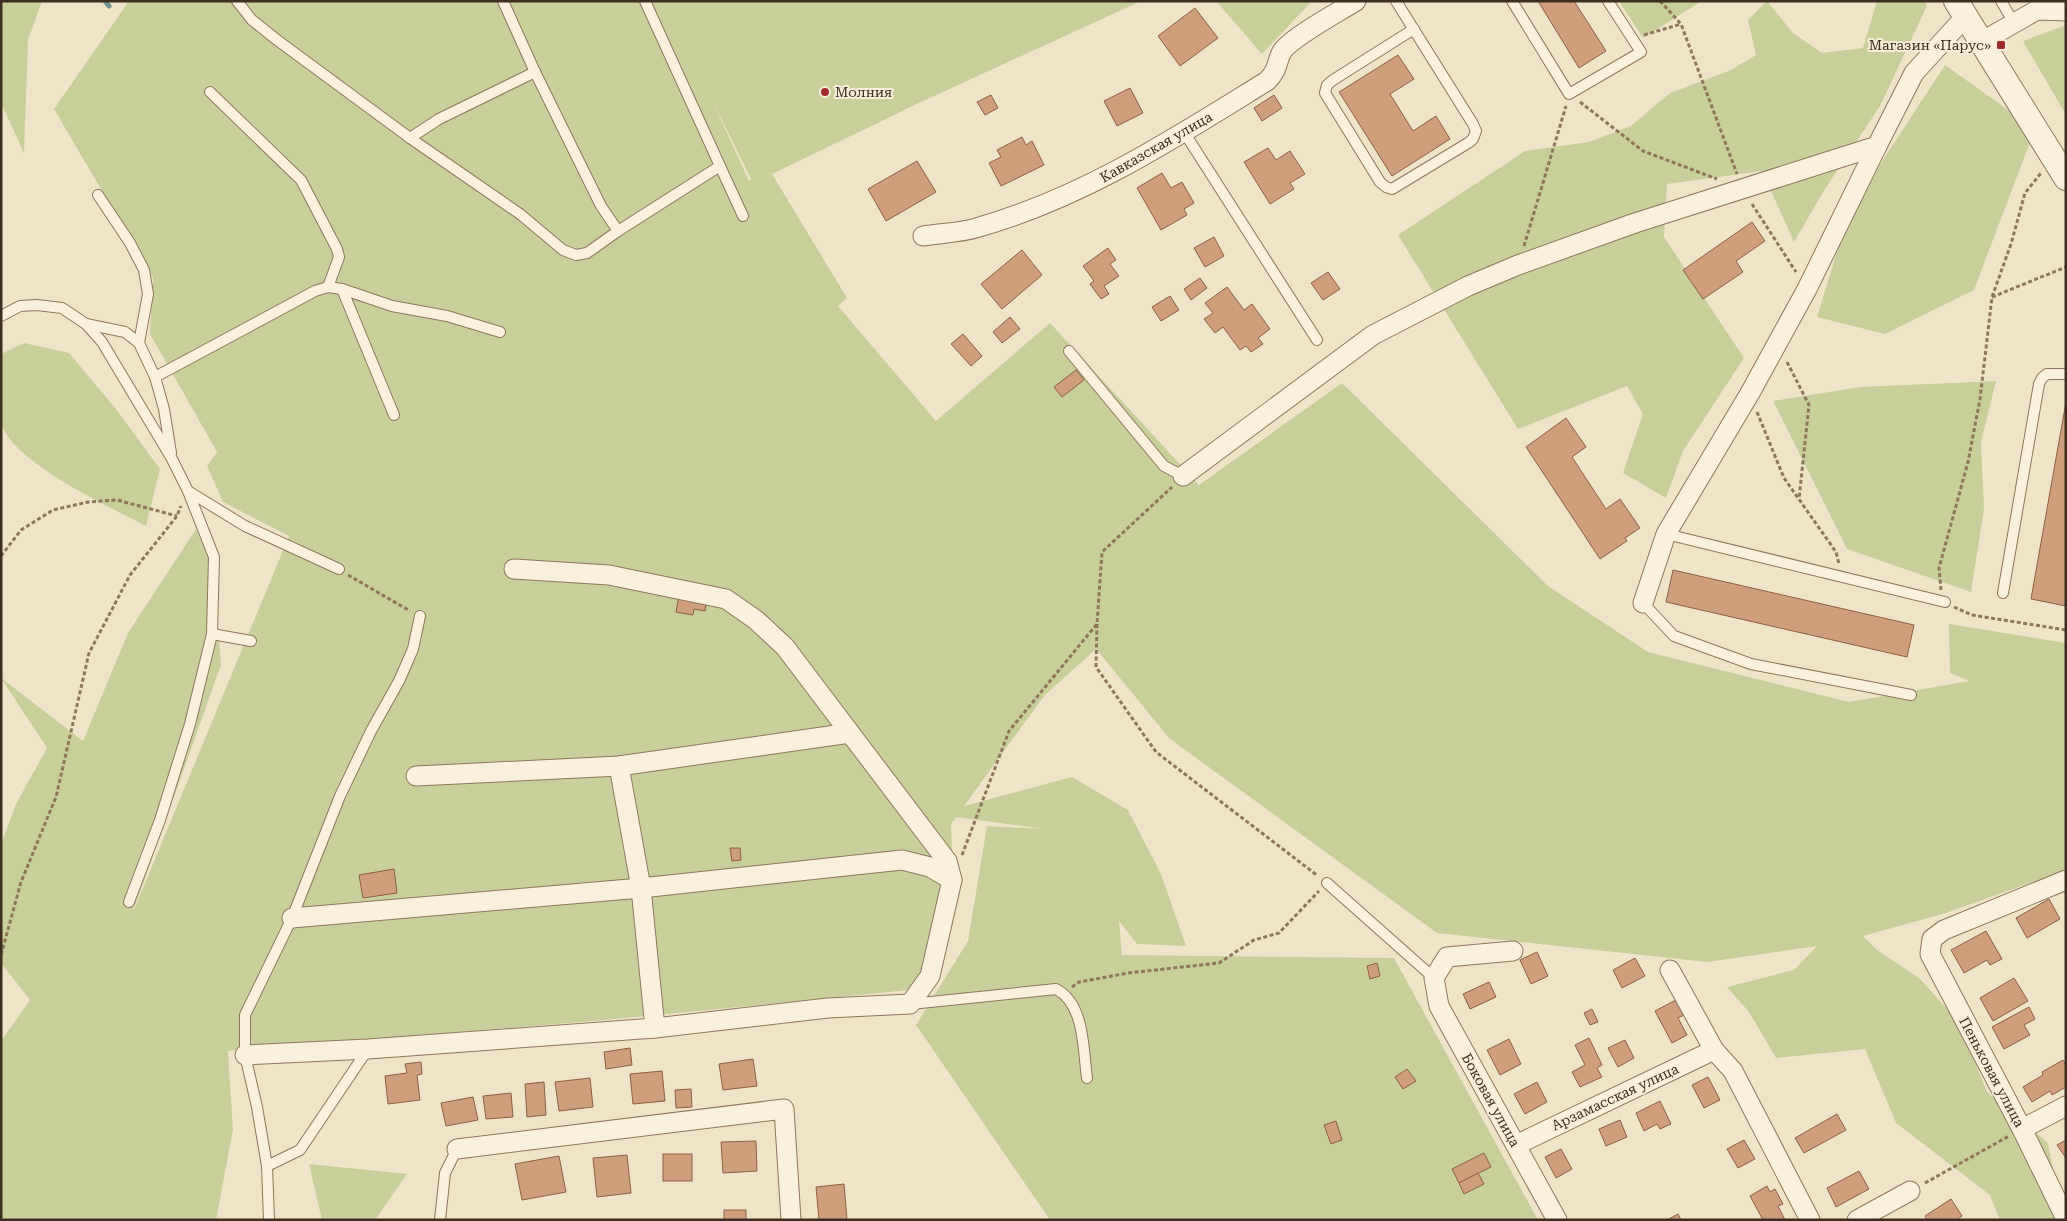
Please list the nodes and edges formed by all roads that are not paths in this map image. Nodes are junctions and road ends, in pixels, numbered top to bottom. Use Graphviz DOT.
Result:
graph roads {
  1 [pos="237,1"];
  2 [pos="503,1"];
  3 [pos="645,1"];
  4 [pos="1356,1"];
  5 [pos="1396,1"];
  6 [pos="1512,1"];
  7 [pos="1608,1"];
  8 [pos="2001,1"];
  9 [pos="1960,9"];
  10 [pos="2066,11"];
  11 [pos="2014,23"];
  12 [pos="1414,29"];
  13 [pos="1981,42"];
  14 [pos="535,72"];
  15 [pos="210,92"];
  16 [pos="1184,132"];
  17 [pos="410,138"];
  18 [pos="1877,146"];
  19 [pos="720,166"];
  20 [pos="2066,178"];
  21 [pos="98,195"];
  22 [pos="742,216"];
  23 [pos="618,231"];
  24 [pos="923,236"];
  25 [pos="328,286"];
  26 [pos="342,289"];
  27 [pos="1,316"];
  28 [pos="86,324"];
  29 [pos="500,332"];
  30 [pos="1317,340"];
  31 [pos="139,343"];
  32 [pos="1069,351"];
  33 [pos="2066,374"];
  34 [pos="155,377"];
  35 [pos="394,414"];
  36 [pos="172,459"];
  37 [pos="1183,476"];
  38 [pos="188,491"];
  39 [pos="1666,534"];
  40 [pos="339,569"];
  41 [pos="514,569"];
  42 [pos="2003,592"];
  43 [pos="1945,602"];
  44 [pos="1643,603"];
  45 [pos="420,616"];
  46 [pos="212,634"];
  47 [pos="251,641"];
  48 [pos="1911,695"];
  49 [pos="850,733"];
  50 [pos="619,766"];
  51 [pos="416,776"];
  52 [pos="952,880"];
  53 [pos="2066,880"];
  54 [pos="1327,883"];
  55 [pos="641,888"];
  56 [pos="129,902"];
  57 [pos="292,918"];
  58 [pos="1513,951"];
  59 [pos="1670,970"];
  60 [pos="1434,978"];
  61 [pos="910,1004"];
  62 [pos="655,1028"];
  63 [pos="368,1049"];
  64 [pos="1714,1050"];
  65 [pos="244,1055"];
  66 [pos="1087,1078"];
  67 [pos="2066,1106"];
  68 [pos="2022,1129"];
  69 [pos="1516,1145"];
  70 [pos="458,1149"];
  71 [pos="267,1166"];
  72 [pos="1910,1191"];
  73 [pos="2066,1219"];
  74 [pos="269,1220"];
  75 [pos="440,1220"];
  76 [pos="791,1220"];
  77 [pos="1557,1220"];
  78 [pos="1810,1220"];
  79 [pos="1856,1220"];
  1 -- 17 [label="lane"];
  2 -- 14 [label="lane"];
  3 -- 19 [label="lane"];
  4 -- 16 [label="street, Кавказская улица"];
  5 -- 12 [label="lane"];
  6 -- 7 [label="lane"];
  8 -- 11 [label="lane"];
  9 -- 13 [label="street"];
  9 -- 18 [label="street"];
  10 -- 11 [label="street"];
  11 -- 13 [label="street"];
  12 -- 12 [label="lane"];
  13 -- 20 [label="street"];
  14 -- 17 [label="lane"];
  14 -- 23 [label="lane"];
  15 -- 25 [label="lane"];
  16 -- 24 [label="street, Кавказская улица"];
  16 -- 30 [label="lane"];
  17 -- 23 [label="lane"];
  18 -- 37 [label="street"];
  18 -- 39 [label="street"];
  19 -- 22 [label="lane"];
  19 -- 23 [label="lane"];
  21 -- 31 [label="lane"];
  25 -- 26 [label="lane"];
  25 -- 34 [label="lane"];
  26 -- 29 [label="lane"];
  26 -- 35 [label="lane"];
  27 -- 28 [label="lane"];
  28 -- 31 [label="lane"];
  28 -- 36 [label="lane"];
  31 -- 34 [label="lane"];
  32 -- 37 [label="lane"];
  33 -- 42 [label="lane"];
  34 -- 36 [label="lane"];
  36 -- 38 [label="lane"];
  38 -- 40 [label="lane"];
  38 -- 46 [label="lane"];
  39 -- 43 [label="lane"];
  39 -- 44 [label="street"];
  41 -- 49 [label="street"];
  44 -- 48 [label="lane"];
  45 -- 57 [label="lane"];
  46 -- 47 [label="lane"];
  46 -- 56 [label="lane"];
  49 -- 50 [label="street"];
  49 -- 52 [label="street"];
  50 -- 51 [label="street"];
  50 -- 55 [label="street"];
  52 -- 55 [label="street"];
  52 -- 61 [label="street"];
  53 -- 68 [label="street, Пеньковая улица"];
  54 -- 60 [label="lane"];
  55 -- 57 [label="street"];
  55 -- 62 [label="street"];
  57 -- 65 [label="lane"];
  58 -- 60 [label="street"];
  59 -- 64 [label="street"];
  60 -- 69 [label="street, Боковая улица"];
  61 -- 62 [label="street"];
  61 -- 66 [label="lane"];
  62 -- 63 [label="street"];
  63 -- 65 [label="street"];
  63 -- 71 [label="lane"];
  64 -- 69 [label="street, Арзамасская улица"];
  64 -- 78 [label="street"];
  65 -- 71 [label="lane"];
  67 -- 68 [label="street"];
  68 -- 73 [label="street, Пеньковая улица"];
  69 -- 77 [label="street, Боковая улица"];
  70 -- 75 [label="lane"];
  70 -- 76 [label="street"];
  71 -- 74 [label="lane"];
  72 -- 79 [label="street"];
}
